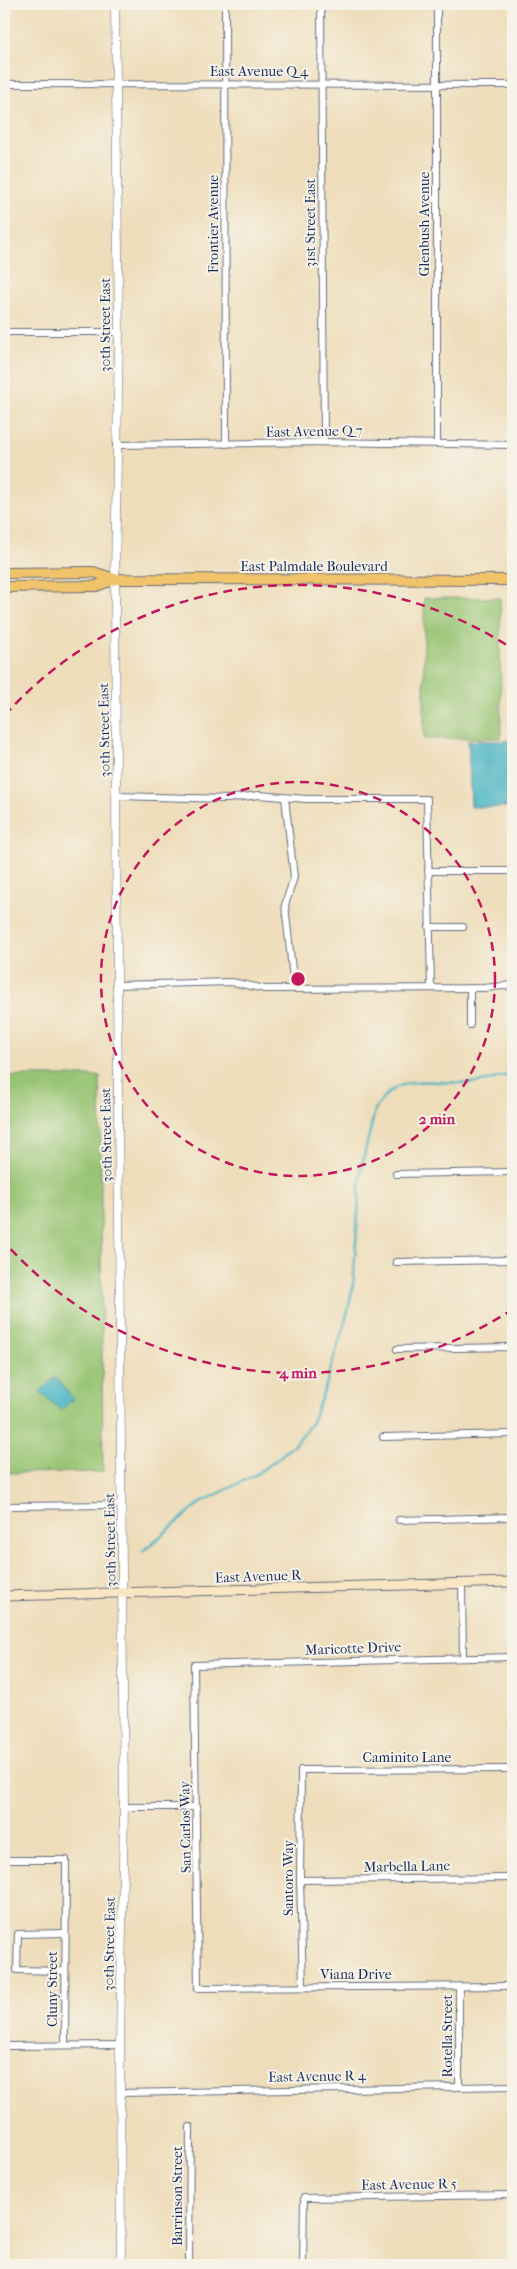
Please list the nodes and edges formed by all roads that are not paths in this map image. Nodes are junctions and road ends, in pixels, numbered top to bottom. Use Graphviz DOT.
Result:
graph roads {
  1 [pos="114,4"];
  2 [pos="225,4"];
  3 [pos="321,4"];
  4 [pos="437,4"];
  5 [pos="4,16"];
  6 [pos="226,83"];
  7 [pos="4,84"];
  8 [pos="115,84"];
  9 [pos="321,84"];
  10 [pos="437,85"];
  11 [pos="513,85"];
  12 [pos="4,332"];
  13 [pos="118,332"];
  14 [pos="324,442"];
  15 [pos="437,443"];
  16 [pos="226,444"];
  17 [pos="116,445"];
  18 [pos="513,445"];
  19 [pos="4,573"];
  20 [pos="115,578"];
  21 [pos="513,580"];
  22 [pos="4,587"];
  23 [pos="117,796"];
  24 [pos="285,798"];
  25 [pos="428,870"];
  26 [pos="513,871"];
  27 [pos="429,927"];
  28 [pos="463,928"];
  29 [pos="117,985"];
  30 [pos="513,985"];
  31 [pos="431,986"];
  32 [pos="294,988"];
  33 [pos="470,988"];
  34 [pos="470,1025"];
  35 [pos="513,1172"];
  36 [pos="396,1174"];
  37 [pos="513,1260"];
  38 [pos="396,1262"];
  39 [pos="513,1347"];
  40 [pos="397,1349"];
  41 [pos="513,1434"];
  42 [pos="383,1437"];
  43 [pos="122,1505"];
  44 [pos="4,1506"];
  45 [pos="513,1517"];
  46 [pos="399,1520"];
  47 [pos="513,1582"];
  48 [pos="462,1584"];
  49 [pos="123,1594"];
  50 [pos="4,1596"];
  51 [pos="463,1657"];
  52 [pos="513,1657"];
  53 [pos="194,1665"];
  54 [pos="513,1769"];
  55 [pos="301,1770"];
  56 [pos="198,1807"];
  57 [pos="124,1808"];
  58 [pos="4,1860"];
  59 [pos="513,1878"];
  60 [pos="300,1880"];
  61 [pos="64,1933"];
  62 [pos="64,1971"];
  63 [pos="303,1986"];
  64 [pos="513,1986"];
  65 [pos="459,1987"];
  66 [pos="198,1988"];
  67 [pos="65,2045"];
  68 [pos="120,2045"];
  69 [pos="4,2046"];
  70 [pos="459,2086"];
  71 [pos="513,2086"];
  72 [pos="120,2093"];
  73 [pos="190,2128"];
  74 [pos="513,2195"];
  75 [pos="121,2265"];
  76 [pos="189,2265"];
  77 [pos="303,2265"];
  1 -- 8 [label="street, 30th Street East"];
  2 -- 6 [label="street, Frontier Avenue"];
  3 -- 9 [label="street, 31st Street East"];
  4 -- 10 [label="street, Glenbush Avenue"];
  5 -- 7 [label="street"];
  6 -- 8 [label="street, East Avenue Q 4"];
  6 -- 9 [label="street, East Avenue Q 4"];
  6 -- 16 [label="street, Frontier Avenue"];
  7 -- 8 [label="street, East Avenue Q 4"];
  8 -- 13 [label="street, 30th Street East"];
  9 -- 10 [label="street, East Avenue Q 4"];
  9 -- 14 [label="street, 31st Street East"];
  10 -- 11 [label="street, East Avenue Q 4"];
  10 -- 15 [label="street, Glenbush Avenue"];
  12 -- 13 [label="street"];
  13 -- 17 [label="street, 30th Street East"];
  14 -- 15 [label="street, East Avenue Q 7"];
  14 -- 16 [label="street, East Avenue Q 7"];
  15 -- 18 [label="street, East Avenue Q 7"];
  16 -- 17 [label="street, East Avenue Q 7"];
  17 -- 20 [label="street, 30th Street East"];
  19 -- 20 [label="highway, East Palmdale Boulevard"];
  20 -- 21 [label="highway, East Palmdale Boulevard"];
  20 -- 22 [label="highway, East Palmdale Boulevard"];
  20 -- 23 [label="street, 30th Street East"];
  23 -- 24 [label="street"];
  23 -- 29 [label="street, 30th Street East"];
  24 -- 25 [label="street"];
  24 -- 32 [label="street"];
  25 -- 26 [label="street"];
  25 -- 27 [label="street"];
  27 -- 28 [label="street"];
  27 -- 31 [label="street"];
  29 -- 32 [label="street"];
  29 -- 43 [label="street, 30th Street East"];
  30 -- 33 [label="street"];
  31 -- 32 [label="street"];
  31 -- 33 [label="street"];
  33 -- 34 [label="street"];
  35 -- 36 [label="street"];
  37 -- 38 [label="street"];
  39 -- 40 [label="street"];
  41 -- 42 [label="street"];
  43 -- 44 [label="street"];
  43 -- 49 [label="street, 30th Street East"];
  45 -- 46 [label="street"];
  47 -- 48 [label="main road, East Avenue R"];
  48 -- 49 [label="main road, East Avenue R"];
  48 -- 51 [label="street"];
  49 -- 50 [label="main road, East Avenue R"];
  49 -- 57 [label="street, 30th Street East"];
  51 -- 52 [label="street, Maricotte Drive"];
  51 -- 53 [label="street, Maricotte Drive"];
  53 -- 56 [label="street, San Carlos Way"];
  54 -- 55 [label="street, Caminito Lane"];
  55 -- 60 [label="street, Santoro Way"];
  56 -- 57 [label="street"];
  56 -- 66 [label="street, San Carlos Way"];
  57 -- 68 [label="street, 30th Street East"];
  58 -- 61 [label="street, Cluny Street"];
  59 -- 60 [label="street, Marbella Lane"];
  60 -- 63 [label="street, Santoro Way"];
  61 -- 62 [label="street, Cluny Street"];
  61 -- 62 [label="street"];
  62 -- 67 [label="street, Cluny Street"];
  63 -- 65 [label="street, Viana Drive"];
  63 -- 66 [label="street, Viana Drive"];
  64 -- 65 [label="street, Viana Drive"];
  65 -- 70 [label="street, Rotella Street"];
  67 -- 68 [label="street"];
  67 -- 69 [label="street"];
  68 -- 72 [label="street, 30th Street East"];
  70 -- 71 [label="street, East Avenue R 4"];
  70 -- 72 [label="street, East Avenue R 4"];
  72 -- 75 [label="street, 30th Street East"];
  73 -- 76 [label="street, Barrinson Street"];
  74 -- 77 [label="street, East Avenue R 5"];
}
